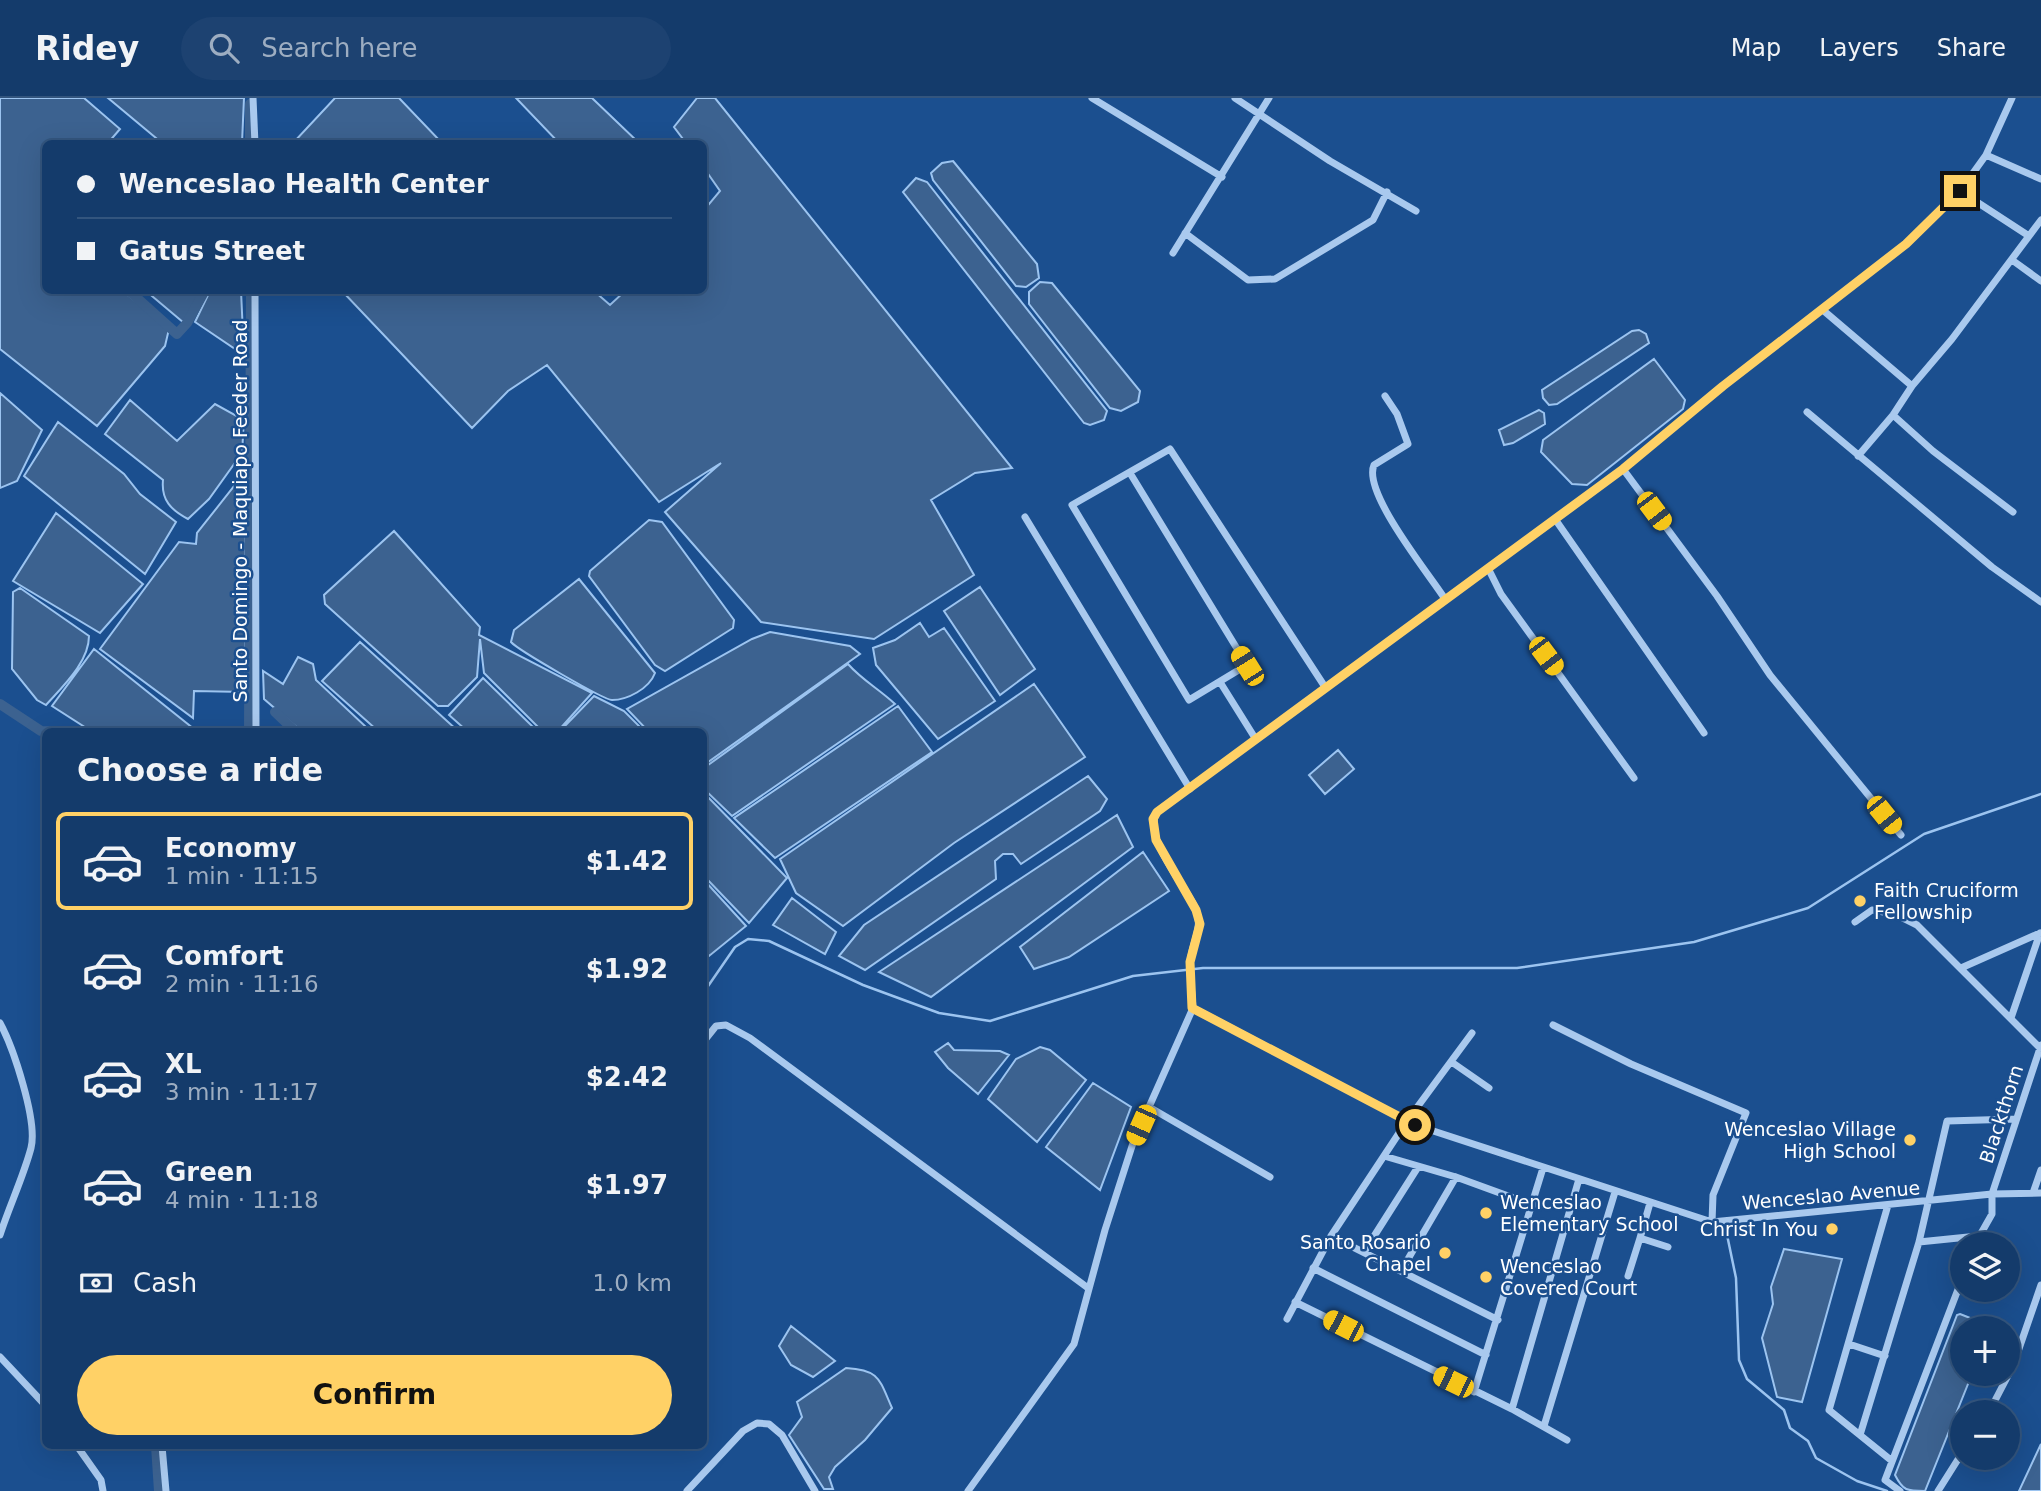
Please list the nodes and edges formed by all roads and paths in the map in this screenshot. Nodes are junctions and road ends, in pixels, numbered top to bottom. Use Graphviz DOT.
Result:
graph roads {
  1 [pos="253,98"];
  2 [pos="1092,98"];
  3 [pos="1235,98"];
  4 [pos="1269,98"];
  5 [pos="2012,98"];
  6 [pos="1260,113"];
  7 [pos="255,140"];
  8 [pos="1986,155"];
  9 [pos="1222,177"];
  10 [pos="2041,179"];
  11 [pos="1960,191"];
  12 [pos="1387,192"];
  13 [pos="1416,211"];
  14 [pos="2041,220"];
  15 [pos="1185,233"];
  16 [pos="2028,236"];
  17 [pos="1172,253"];
  18 [pos="2012,260"];
  19 [pos="2041,281"];
  20 [pos="256,294"];
  21 [pos="1824,311"];
  22 [pos="1912,386"];
  23 [pos="1385,396"];
  24 [pos="1807,412"];
  25 [pos="1893,415"];
  26 [pos="1858,456"];
  27 [pos="1623,469"];
  28 [pos="1129,473"];
  29 [pos="2013,512"];
  30 [pos="1025,517"];
  31 [pos="1555,519"];
  32 [pos="1488,568"];
  33 [pos="1445,599"];
  34 [pos="2041,602"];
  35 [pos="1220,682"];
  36 [pos="1325,687"];
  37 [pos="256,728"];
  38 [pos="1704,733"];
  39 [pos="1255,738"];
  40 [pos="1634,778"];
  41 [pos="1190,789"];
  42 [pos="1901,835"];
  43 [pos="1855,922"];
  44 [pos="2041,933"];
  45 [pos="1961,968"];
  46 [pos="1192,1008"];
  47 [pos="2011,1018"];
  48 [pos="0,1023"];
  49 [pos="1553,1025"];
  50 [pos="1472,1033"];
  51 [pos="707,1037"];
  52 [pos="2040,1046"];
  53 [pos="1453,1063"];
  54 [pos="1489,1088"];
  55 [pos="1149,1107"];
  56 [pos="2016,1119"];
  57 [pos="1407,1121"];
  58 [pos="1384,1156"];
  59 [pos="1418,1167"];
  60 [pos="1543,1168"];
  61 [pos="2041,1170"];
  62 [pos="1270,1177"];
  63 [pos="1456,1177"];
  64 [pos="1578,1180"];
  65 [pos="1615,1192"];
  66 [pos="2037,1193"];
  67 [pos="1992,1194"];
  68 [pos="1928,1201"];
  69 [pos="1650,1203"];
  70 [pos="1533,1205"];
  71 [pos="1888,1205"];
  72 [pos="1712,1222"];
  73 [pos="1983,1232"];
  74 [pos="0,1235"];
  75 [pos="1331,1236"];
  76 [pos="1640,1238"];
  77 [pos="1950,1241"];
  78 [pos="1919,1242"];
  79 [pos="1668,1247"];
  80 [pos="1364,1252"];
  81 [pos="1313,1268"];
  82 [pos="1401,1271"];
  83 [pos="1628,1276"];
  84 [pos="2041,1285"];
  85 [pos="1088,1288"];
  86 [pos="1295,1302"];
  87 [pos="1953,1302"];
  88 [pos="1287,1319"];
  89 [pos="1498,1320"];
  90 [pos="1849,1345"];
  91 [pos="1486,1355"];
  92 [pos="1885,1356"];
  93 [pos="0,1357"];
  94 [pos="1474,1392"];
  95 [pos="1995,1400"];
  96 [pos="42,1402"];
  97 [pos="1512,1409"];
  98 [pos="1544,1426"];
  99 [pos="1860,1435"];
  100 [pos="1567,1440"];
  101 [pos="78,1449"];
  102 [pos="162,1449"];
  103 [pos="1892,1461"];
  104 [pos="1951,1470"];
  105 [pos="103,1491"];
  106 [pos="166,1491"];
  107 [pos="687,1491"];
  108 [pos="815,1491"];
  109 [pos="968,1491"];
  110 [pos="1900,1491"];
  111 [pos="1938,1491"];
  1 -- 7 [label="street"];
  2 -- 9 [label="street"];
  3 -- 6 [label="street"];
  4 -- 6 [label="street"];
  5 -- 8 [label="street"];
  6 -- 9 [label="street"];
  6 -- 12 [label="street"];
  8 -- 10 [label="street"];
  8 -- 11 [label="street"];
  9 -- 15 [label="street"];
  11 -- 16 [label="street"];
  11 -- 21 [label="street"];
  12 -- 13 [label="street"];
  12 -- 15 [label="street"];
  14 -- 16 [label="street"];
  15 -- 17 [label="street"];
  16 -- 18 [label="street"];
  18 -- 19 [label="street"];
  18 -- 22 [label="street"];
  20 -- 37 [label="street, Santo Domingo - Maquiapo Feeder Road"];
  21 -- 22 [label="street"];
  21 -- 27 [label="street"];
  22 -- 25 [label="street"];
  23 -- 33 [label="street"];
  24 -- 26 [label="street"];
  25 -- 26 [label="street"];
  25 -- 29 [label="street"];
  26 -- 34 [label="street"];
  27 -- 31 [label="street"];
  27 -- 42 [label="street"];
  28 -- 35 [label="street"];
  28 -- 35 [label="street"];
  28 -- 36 [label="street"];
  30 -- 41 [label="street"];
  31 -- 32 [label="street"];
  31 -- 38 [label="street"];
  32 -- 33 [label="street"];
  32 -- 40 [label="street"];
  33 -- 36 [label="street"];
  35 -- 39 [label="street"];
  36 -- 39 [label="street"];
  39 -- 41 [label="street"];
  41 -- 46 [label="street"];
  43 -- 45 [label="street"];
  44 -- 45 [label="street"];
  44 -- 47 [label="street"];
  45 -- 47 [label="street"];
  46 -- 55 [label="street"];
  46 -- 57 [label="street, Wenceslao Avenue"];
  47 -- 52 [label="street"];
  48 -- 74 [label="street"];
  49 -- 72 [label="street"];
  50 -- 53 [label="street"];
  51 -- 85 [label="street"];
  52 -- 56 [label="street, Blackthorn"];
  53 -- 54 [label="street"];
  53 -- 57 [label="street"];
  55 -- 62 [label="street"];
  55 -- 85 [label="street"];
  56 -- 67 [label="street, Blackthorn"];
  56 -- 68 [label="street"];
  57 -- 58 [label="street"];
  57 -- 60 [label="street, Wenceslao Avenue"];
  58 -- 59 [label="street"];
  58 -- 75 [label="street"];
  59 -- 63 [label="street"];
  59 -- 80 [label="street"];
  60 -- 64 [label="street, Wenceslao Avenue"];
  60 -- 70 [label="street"];
  61 -- 66 [label="street"];
  63 -- 70 [label="street"];
  63 -- 82 [label="street"];
  64 -- 65 [label="street, Wenceslao Avenue"];
  64 -- 97 [label="street"];
  65 -- 69 [label="street, Wenceslao Avenue"];
  65 -- 98 [label="street"];
  66 -- 67 [label="street, Wenceslao Avenue"];
  67 -- 68 [label="street, Wenceslao Avenue"];
  67 -- 73 [label="street, Blackthorn"];
  68 -- 71 [label="street, Wenceslao Avenue"];
  68 -- 78 [label="street"];
  69 -- 72 [label="street, Wenceslao Avenue"];
  69 -- 76 [label="street"];
  70 -- 89 [label="street"];
  71 -- 72 [label="street, Wenceslao Avenue"];
  71 -- 90 [label="street"];
  75 -- 80 [label="street"];
  75 -- 81 [label="street"];
  76 -- 79 [label="street"];
  76 -- 83 [label="street"];
  77 -- 78 [label="street"];
  78 -- 92 [label="street"];
  80 -- 82 [label="street"];
  81 -- 86 [label="street"];
  81 -- 91 [label="street"];
  82 -- 89 [label="street"];
  84 -- 95 [label="street"];
  85 -- 109 [label="street"];
  86 -- 88 [label="street"];
  86 -- 94 [label="street"];
  87 -- 103 [label="street"];
  89 -- 91 [label="street"];
  90 -- 92 [label="street"];
  90 -- 99 [label="street"];
  91 -- 94 [label="street"];
  92 -- 99 [label="street"];
  93 -- 96 [label="street"];
  94 -- 97 [label="street"];
  97 -- 98 [label="street"];
  98 -- 100 [label="street"];
  99 -- 103 [label="street"];
  101 -- 105 [label="street"];
  102 -- 106 [label="street"];
  103 -- 110 [label="street"];
  104 -- 111 [label="street"];
  107 -- 108 [label="street"];
}
